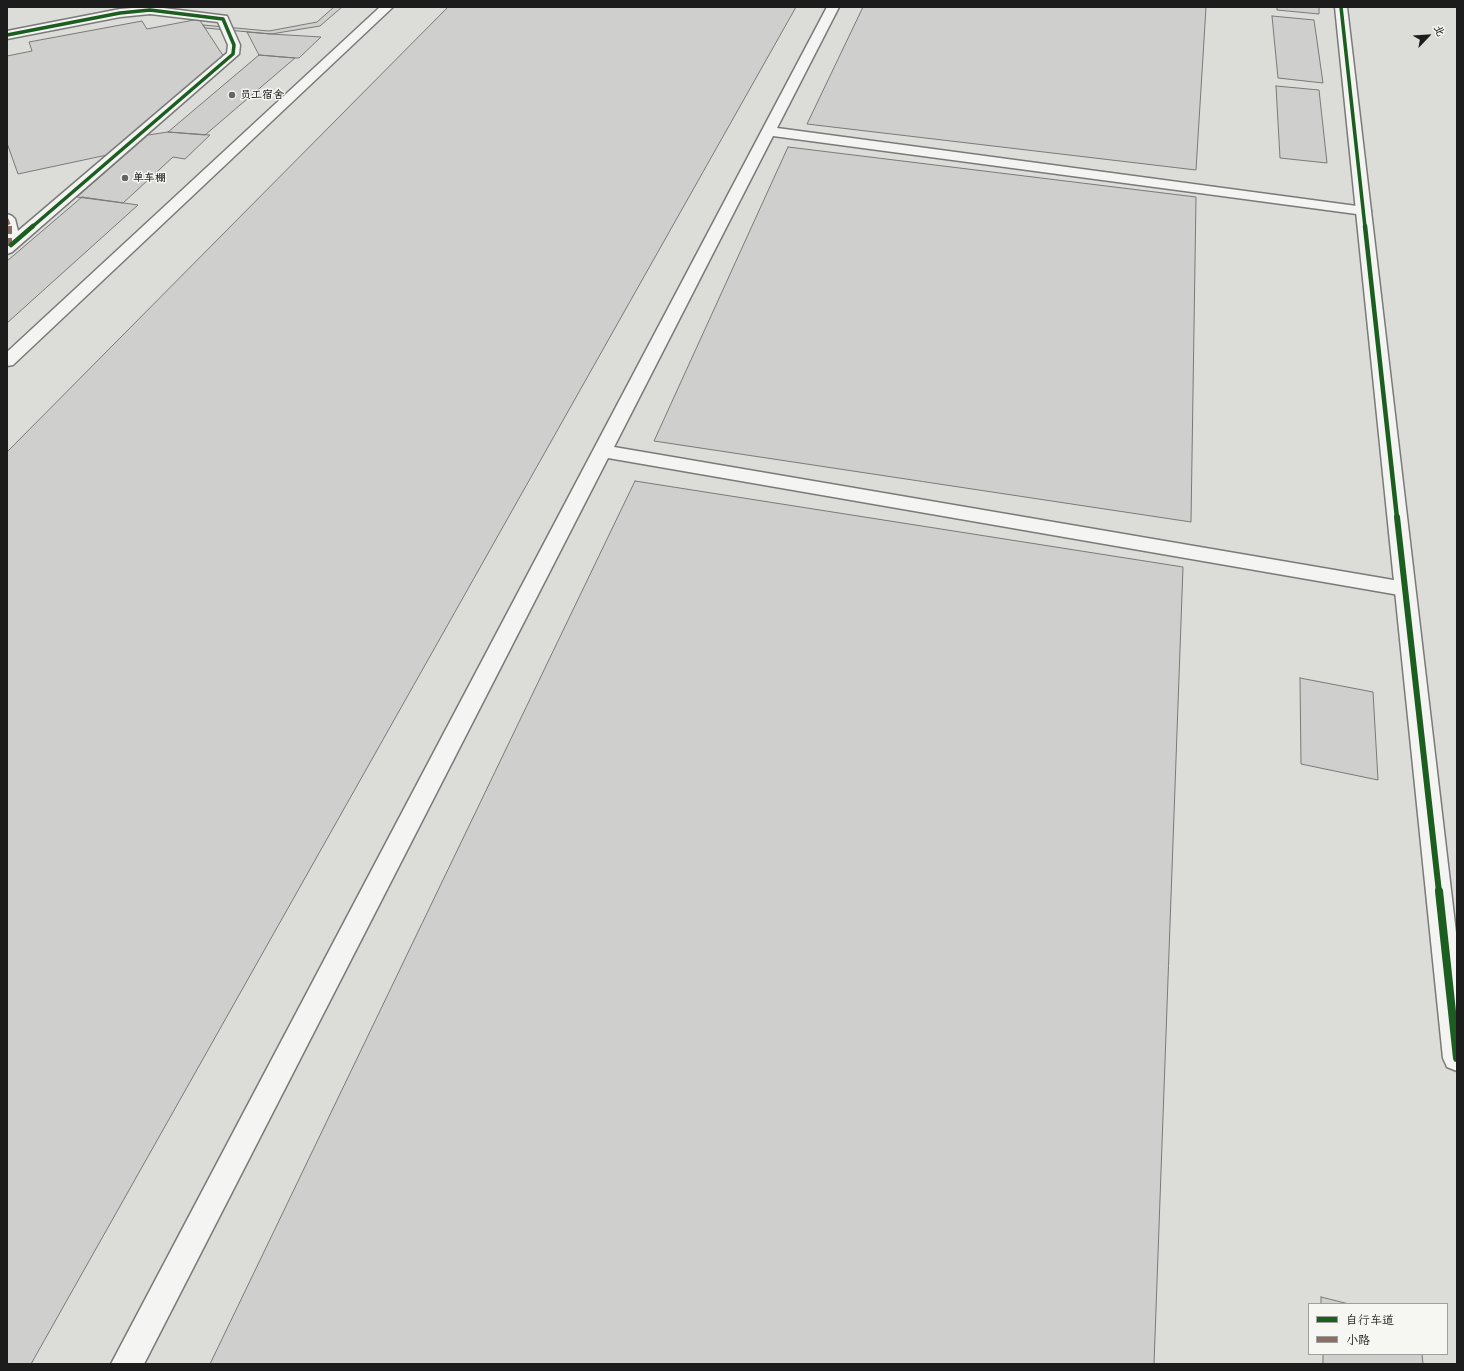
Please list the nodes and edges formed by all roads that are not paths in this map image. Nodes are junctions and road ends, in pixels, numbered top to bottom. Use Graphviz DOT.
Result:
graph roads {
  1 [pos="387,7"];
  2 [pos="833,7"];
  3 [pos="1341,7"];
  4 [pos="7,35"];
  5 [pos="770,131"];
  6 [pos="1364,211"];
  7 [pos="7,219"];
  8 [pos="9,247"];
  9 [pos="7,361"];
  10 [pos="603,451"];
  11 [pos="1405,588"];
  12 [pos="1457,1058"];
  13 [pos="128,1364"];
  1 -- 9 [label="street"];
  2 -- 5 [label="street"];
  3 -- 6 [label="street"];
  4 -- 8 [label="street"];
  5 -- 6 [label="street"];
  5 -- 10 [label="street"];
  6 -- 11 [label="street"];
  7 -- 8 [label="street"];
  10 -- 11 [label="street"];
  10 -- 13 [label="street"];
  11 -- 12 [label="street"];
}
